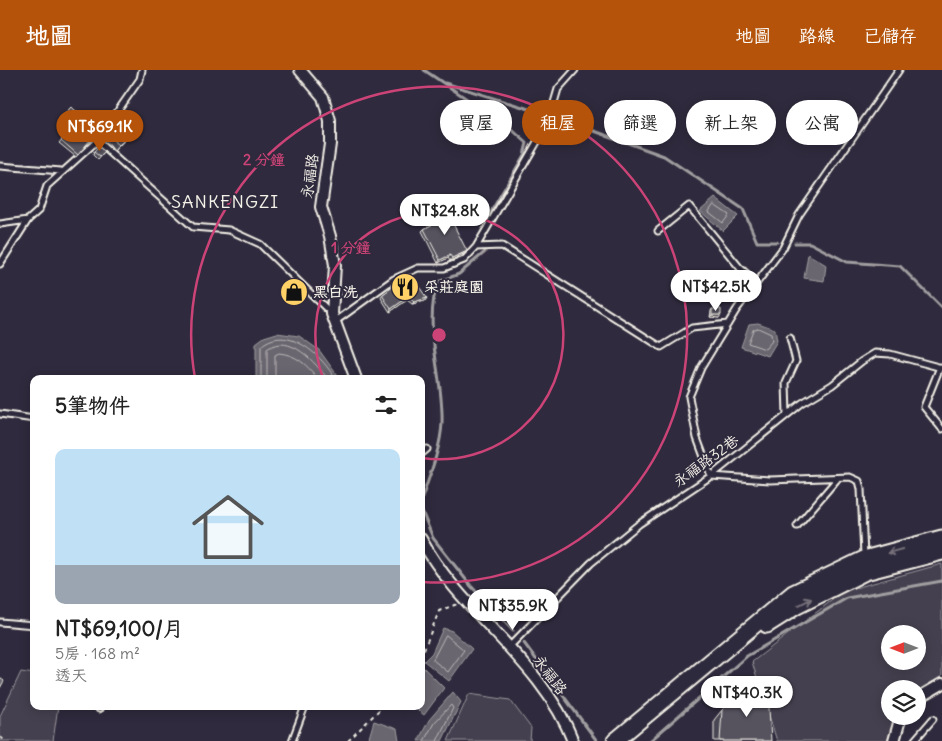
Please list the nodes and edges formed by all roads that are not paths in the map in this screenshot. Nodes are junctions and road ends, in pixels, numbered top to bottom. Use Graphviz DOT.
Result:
graph roads {
  1 [pos="142,70"];
  2 [pos="300,70"];
  3 [pos="575,70"];
  4 [pos="898,70"];
  5 [pos="97,141"];
  6 [pos="0,166"];
  7 [pos="61,171"];
  8 [pos="28,220"];
  9 [pos="0,224"];
  10 [pos="658,231"];
  11 [pos="476,247"];
  12 [pos="0,264"];
  13 [pos="756,282"];
  14 [pos="334,317"];
  15 [pos="728,324"];
  16 [pos="790,338"];
  17 [pos="941,367"];
  18 [pos="355,375"];
  19 [pos="0,414"];
  20 [pos="787,414"];
  21 [pos="30,419"];
  22 [pos="942,429"];
  23 [pos="711,476"];
  24 [pos="838,478"];
  25 [pos="797,526"];
  26 [pos="942,538"];
  27 [pos="425,544"];
  28 [pos="942,552"];
  29 [pos="864,566"];
  30 [pos="0,622"];
  31 [pos="30,624"];
  32 [pos="510,646"];
  33 [pos="942,684"];
  34 [pos="926,693"];
  35 [pos="304,710"];
  36 [pos="933,719"];
  37 [pos="898,725"];
  38 [pos="292,741"];
  39 [pos="573,741"];
  40 [pos="615,741"];
  41 [pos="631,741"];
  42 [pos="894,741"];
  43 [pos="914,741"];
  1 -- 5 [label="lane"];
  2 -- 14 [label="street, 永福路"];
  3 -- 11 [label="lane"];
  4 -- 13 [label="lane"];
  5 -- 7 [label="lane"];
  5 -- 14 [label="lane"];
  6 -- 7 [label="lane"];
  7 -- 8 [label="lane"];
  8 -- 9 [label="lane"];
  8 -- 12 [label="lane"];
  10 -- 13 [label="lane"];
  11 -- 14 [label="lane"];
  11 -- 15 [label="lane"];
  13 -- 15 [label="lane"];
  14 -- 18 [label="street, 永福路"];
  15 -- 23 [label="lane"];
  16 -- 20 [label="lane"];
  17 -- 20 [label="lane, 永福路32巷"];
  17 -- 22 [label="lane"];
  19 -- 21 [label="lane"];
  20 -- 23 [label="lane, 永福路32巷"];
  23 -- 24 [label="lane"];
  23 -- 32 [label="lane, 永福路32巷"];
  24 -- 25 [label="lane"];
  24 -- 29 [label="lane"];
  26 -- 29 [label="main road, one-way"];
  27 -- 32 [label="street, 永福路"];
  28 -- 29 [label="main road"];
  29 -- 40 [label="main road"];
  41 -- 29 [label="main road, one-way"];
  30 -- 31 [label="lane"];
  32 -- 39 [label="street, 永福路"];
  33 -- 34 [label="street"];
  35 -- 38 [label="lane"];
  36 -- 43 [label="lane"];
  37 -- 42 [label="street"];
}
